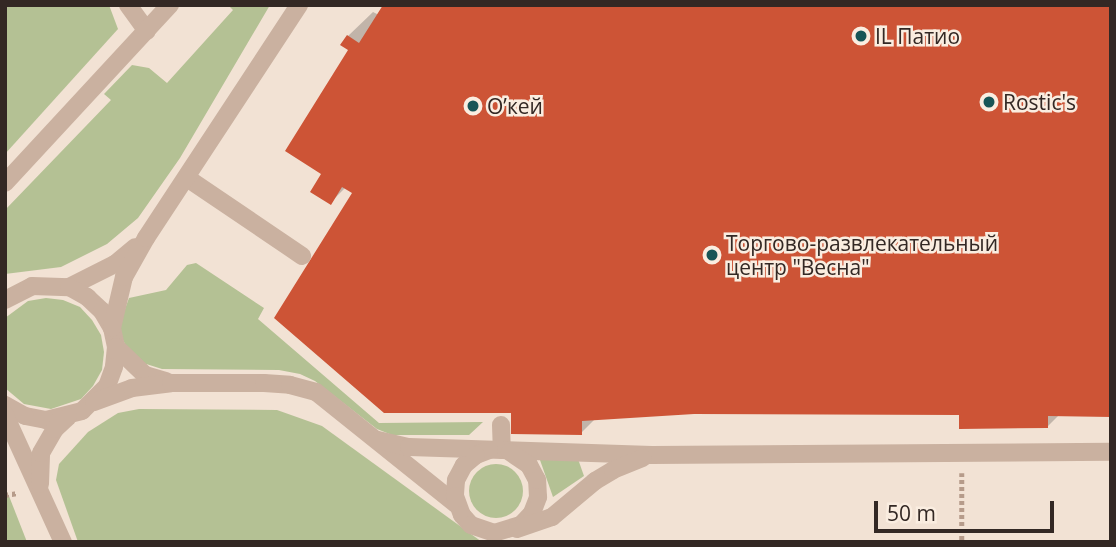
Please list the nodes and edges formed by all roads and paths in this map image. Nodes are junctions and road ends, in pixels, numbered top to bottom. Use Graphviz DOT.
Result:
graph roads {
  1 [pos="128,5"];
  2 [pos="170,5"];
  3 [pos="299,5"];
  4 [pos="147,31"];
  5 [pos="187,178"];
  6 [pos="5,183"];
  7 [pos="146,238"];
  8 [pos="302,256"];
  9 [pos="69,288"];
  10 [pos="5,300"];
  11 [pos="111,328"];
  12 [pos="116,347"];
  13 [pos="171,383"];
  14 [pos="94,402"];
  15 [pos="5,405"];
  16 [pos="5,415"];
  17 [pos="68,417"];
  18 [pos="500,425"];
  19 [pos="378,440"];
  20 [pos="501,450"];
  21 [pos="1111,453"];
  22 [pos="652,455"];
  23 [pos="962,472"];
  24 [pos="40,491"];
  25 [pos="456,504"];
  26 [pos="506,534"];
  27 [pos="63,542"];
  28 [pos="962,542"];
  1 -- 4 [label="street"];
  2 -- 4 [label="street"];
  3 -- 5 [label="street"];
  4 -- 6 [label="street"];
  5 -- 7 [label="street"];
  5 -- 8 [label="street"];
  7 -- 9 [label="street"];
  7 -- 11 [label="street"];
  9 -- 10 [label="street"];
  9 -- 11 [label="street"];
  11 -- 12 [label="street"];
  12 -- 13 [label="street"];
  12 -- 14 [label="street"];
  13 -- 14 [label="street"];
  13 -- 19 [label="street"];
  14 -- 17 [label="street"];
  15 -- 17 [label="street"];
  16 -- 24 [label="street"];
  17 -- 24 [label="street"];
  18 -- 20 [label="street"];
  19 -- 20 [label="street"];
  19 -- 25 [label="street"];
  20 -- 22 [label="street"];
  20 -- 25 [label="street"];
  20 -- 26 [label="street"];
  21 -- 22 [label="street"];
  22 -- 26 [label="street"];
  23 -- 28 [label="path"];
  24 -- 27 [label="street"];
  25 -- 26 [label="street"];
}
